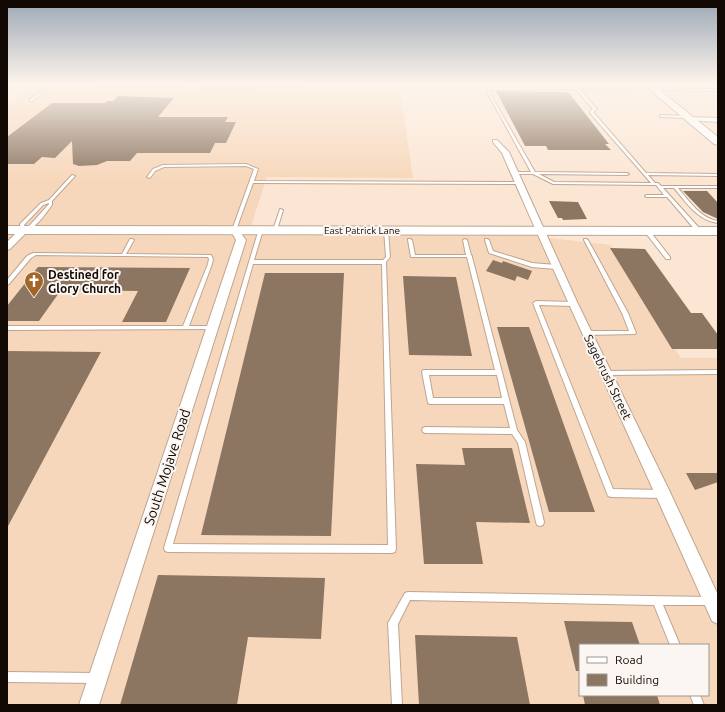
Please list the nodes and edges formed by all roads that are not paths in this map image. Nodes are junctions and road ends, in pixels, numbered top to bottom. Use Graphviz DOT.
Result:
graph roads {
  1 [pos="502,116"];
  2 [pos="595,116"];
  3 [pos="664,116"];
  4 [pos="689,118"];
  5 [pos="718,120"];
  6 [pos="495,141"];
  7 [pos="718,142"];
  8 [pos="513,173"];
  9 [pos="534,173"];
  10 [pos="627,174"];
  11 [pos="645,174"];
  12 [pos="718,175"];
  13 [pos="73,176"];
  14 [pos="149,177"];
  15 [pos="251,182"];
  16 [pos="518,183"];
  17 [pos="654,184"];
  18 [pos="659,187"];
  19 [pos="675,187"];
  20 [pos="717,188"];
  21 [pos="647,196"];
  22 [pos="668,196"];
  23 [pos="50,201"];
  24 [pos="281,210"];
  25 [pos="718,222"];
  26 [pos="24,230"];
  27 [pos="275,230"];
  28 [pos="699,231"];
  29 [pos="718,231"];
  30 [pos="238,235"];
  31 [pos="259,235"];
  32 [pos="386,235"];
  33 [pos="542,235"];
  34 [pos="650,235"];
  35 [pos="9,239"];
  36 [pos="132,240"];
  37 [pos="410,240"];
  38 [pos="465,240"];
  39 [pos="487,240"];
  40 [pos="586,240"];
  41 [pos="718,240"];
  42 [pos="123,255"];
  43 [pos="470,256"];
  44 [pos="668,258"];
  45 [pos="251,262"];
  46 [pos="384,262"];
  47 [pos="556,267"];
  48 [pos="7,283"];
  49 [pos="573,304"];
  50 [pos="7,328"];
  51 [pos="185,328"];
  52 [pos="212,328"];
  53 [pos="586,333"];
  54 [pos="718,372"];
  55 [pos="499,373"];
  56 [pos="606,373"];
  57 [pos="506,401"];
  58 [pos="425,430"];
  59 [pos="514,431"];
  60 [pos="664,494"];
  61 [pos="540,522"];
  62 [pos="657,600"];
  63 [pos="712,601"];
  64 [pos="718,615"];
  65 [pos="675,644"];
  66 [pos="7,677"];
  67 [pos="98,678"];
  68 [pos="89,705"];
  69 [pos="397,705"];
  1 -- 9 [label="lane"];
  2 -- 11 [label="lane"];
  3 -- 4 [label="lane"];
  4 -- 5 [label="street"];
  4 -- 7 [label="main road"];
  6 -- 8 [label="street, Sagebrush Street"];
  8 -- 9 [label="lane"];
  8 -- 16 [label="street, Sagebrush Street"];
  9 -- 10 [label="lane"];
  9 -- 17 [label="lane"];
  11 -- 12 [label="lane"];
  11 -- 17 [label="lane"];
  13 -- 23 [label="lane"];
  14 -- 15 [label="lane"];
  15 -- 16 [label="lane"];
  15 -- 30 [label="lane"];
  16 -- 33 [label="street, Sagebrush Street"];
  17 -- 18 [label="lane"];
  18 -- 19 [label="lane"];
  18 -- 22 [label="lane"];
  19 -- 20 [label="lane"];
  19 -- 25 [label="lane"];
  21 -- 22 [label="lane"];
  22 -- 28 [label="lane"];
  23 -- 26 [label="lane"];
  23 -- 26 [label="lane"];
  24 -- 27 [label="lane"];
  26 -- 30 [label="main road, East Patrick Lane"];
  26 -- 35 [label="main road, East Patrick Lane"];
  27 -- 31 [label="main road, East Patrick Lane"];
  27 -- 32 [label="main road, East Patrick Lane"];
  28 -- 29 [label="main road, East Patrick Lane"];
  28 -- 34 [label="main road, East Patrick Lane"];
  30 -- 31 [label="main road, East Patrick Lane"];
  30 -- 36 [label="main road, East Patrick Lane"];
  30 -- 52 [label="street, South Mojave Road"];
  31 -- 32 [label="main road, East Patrick Lane"];
  31 -- 45 [label="lane"];
  32 -- 33 [label="main road, East Patrick Lane"];
  32 -- 37 [label="main road, East Patrick Lane"];
  32 -- 46 [label="lane"];
  33 -- 34 [label="main road, East Patrick Lane"];
  33 -- 39 [label="main road, East Patrick Lane"];
  33 -- 40 [label="main road, East Patrick Lane"];
  33 -- 47 [label="street, Sagebrush Street"];
  34 -- 40 [label="main road, East Patrick Lane"];
  34 -- 41 [label="main road, East Patrick Lane"];
  34 -- 44 [label="lane"];
  35 -- 36 [label="main road, East Patrick Lane"];
  36 -- 42 [label="lane"];
  37 -- 38 [label="main road, East Patrick Lane"];
  37 -- 43 [label="lane"];
  38 -- 39 [label="main road, East Patrick Lane"];
  38 -- 43 [label="lane"];
  39 -- 47 [label="lane"];
  40 -- 53 [label="lane"];
  42 -- 48 [label="lane"];
  42 -- 51 [label="lane"];
  43 -- 55 [label="lane"];
  45 -- 46 [label="lane"];
  45 -- 46 [label="lane"];
  47 -- 49 [label="street, Sagebrush Street"];
  49 -- 53 [label="street, Sagebrush Street"];
  49 -- 60 [label="lane"];
  50 -- 51 [label="lane"];
  51 -- 52 [label="lane"];
  52 -- 67 [label="street, South Mojave Road"];
  53 -- 56 [label="street, Sagebrush Street"];
  54 -- 56 [label="lane"];
  55 -- 57 [label="lane"];
  55 -- 57 [label="lane"];
  56 -- 60 [label="street, Sagebrush Street"];
  57 -- 59 [label="lane"];
  58 -- 59 [label="lane"];
  59 -- 61 [label="lane"];
  60 -- 63 [label="street, Sagebrush Street"];
  62 -- 63 [label="lane"];
  62 -- 65 [label="lane"];
  62 -- 69 [label="lane"];
  63 -- 64 [label="street, Sagebrush Street"];
  66 -- 67 [label="lane"];
  67 -- 68 [label="street, South Mojave Road"];
}
